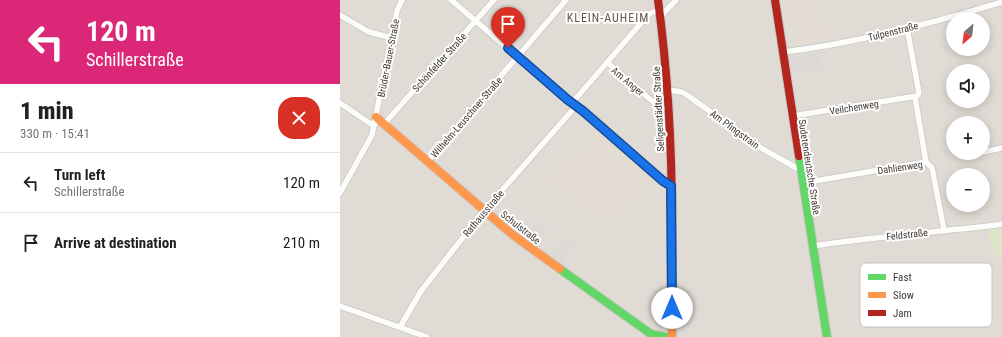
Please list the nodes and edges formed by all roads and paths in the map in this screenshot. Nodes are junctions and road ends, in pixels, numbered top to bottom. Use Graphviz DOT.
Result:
graph roads {
  1 [pos="402,0"];
  2 [pos="451,0"];
  3 [pos="494,0"];
  4 [pos="566,0"];
  5 [pos="658,0"];
  6 [pos="676,0"];
  7 [pos="775,0"];
  8 [pos="1002,2"];
  9 [pos="660,14"];
  10 [pos="340,15"];
  11 [pos="476,21"];
  12 [pos="907,28"];
  13 [pos="392,38"];
  14 [pos="783,52"];
  15 [pos="517,57"];
  16 [pos="608,63"];
  17 [pos="668,90"];
  18 [pos="915,98"];
  19 [pos="340,103"];
  20 [pos="574,105"];
  21 [pos="670,108"];
  22 [pos="792,116"];
  23 [pos="376,117"];
  24 [pos="384,124"];
  25 [pos="374,126"];
  26 [pos="1002,148"];
  27 [pos="990,151"];
  28 [pos="926,162"];
  29 [pos="430,163"];
  30 [pos="802,171"];
  31 [pos="803,183"];
  32 [pos="671,186"];
  33 [pos="340,193"];
  34 [pos="484,211"];
  35 [pos="1002,224"];
  36 [pos="944,230"];
  37 [pos="813,246"];
  38 [pos="340,306"];
  39 [pos="400,327"];
  40 [pos="425,337"];
  41 [pos="666,337"];
  42 [pos="672,337"];
  43 [pos="827,337"];
  1 -- 13 [label="street, Brüder-Bauer-Straße"];
  2 -- 11 [label="street"];
  3 -- 11 [label="street, Schönfelder Straße"];
  4 -- 15 [label="street, Wilhelm-Leuschner-Straße"];
  5 -- 9 [label="street, Seligenstädter Straße"];
  6 -- 9 [label="street, Rathausstraße"];
  7 -- 14 [label="street, Sudetendeutsche Straße"];
  8 -- 12 [label="street, Tulpenstraße"];
  9 -- 16 [label="street, Rathausstraße"];
  9 -- 17 [label="street, Seligenstädter Straße"];
  10 -- 13 [label="street"];
  11 -- 15 [label="street"];
  11 -- 24 [label="street, Schönfelder Straße"];
  12 -- 14 [label="street, Tulpenstraße"];
  12 -- 18 [label="street"];
  13 -- 23 [label="street, Brüder-Bauer-Straße"];
  14 -- 22 [label="street, Sudetendeutsche Straße"];
  15 -- 20 [label="street"];
  15 -- 29 [label="street, Wilhelm-Leuschner-Straße"];
  16 -- 20 [label="street, Rathausstraße"];
  16 -- 21 [label="street, Am Anger"];
  17 -- 21 [label="street, Seligenstädter Straße"];
  17 -- 30 [label="street, Am Pfingstrain"];
  18 -- 22 [label="street, Veilchenweg"];
  18 -- 28 [label="street"];
  19 -- 25 [label="street"];
  20 -- 32 [label="street"];
  20 -- 34 [label="street, Rathausstraße"];
  21 -- 32 [label="street, Seligenstädter Straße"];
  22 -- 30 [label="street, Sudetendeutsche Straße"];
  23 -- 24 [label="street, Schulstraße"];
  23 -- 25 [label="street, Brüder-Bauer-Straße"];
  24 -- 29 [label="street, Schulstraße"];
  25 -- 33 [label="street, Brüder-Bauer-Straße"];
  26 -- 27 [label="street"];
  28 -- 31 [label="street, Dahlienweg"];
  28 -- 36 [label="street, Dahlienweg"];
  29 -- 34 [label="street, Schulstraße"];
  30 -- 31 [label="street, Sudetendeutsche Straße"];
  31 -- 37 [label="street, Sudetendeutsche Straße"];
  32 -- 42 [label="street, Seligenstädter Straße"];
  34 -- 39 [label="street, Rathausstraße"];
  34 -- 41 [label="street, Schulstraße"];
  35 -- 36 [label="street, Feldstraße"];
  36 -- 37 [label="street, Feldstraße"];
  37 -- 43 [label="street, Sudetendeutsche Straße"];
  38 -- 39 [label="street"];
  39 -- 40 [label="street"];
}
